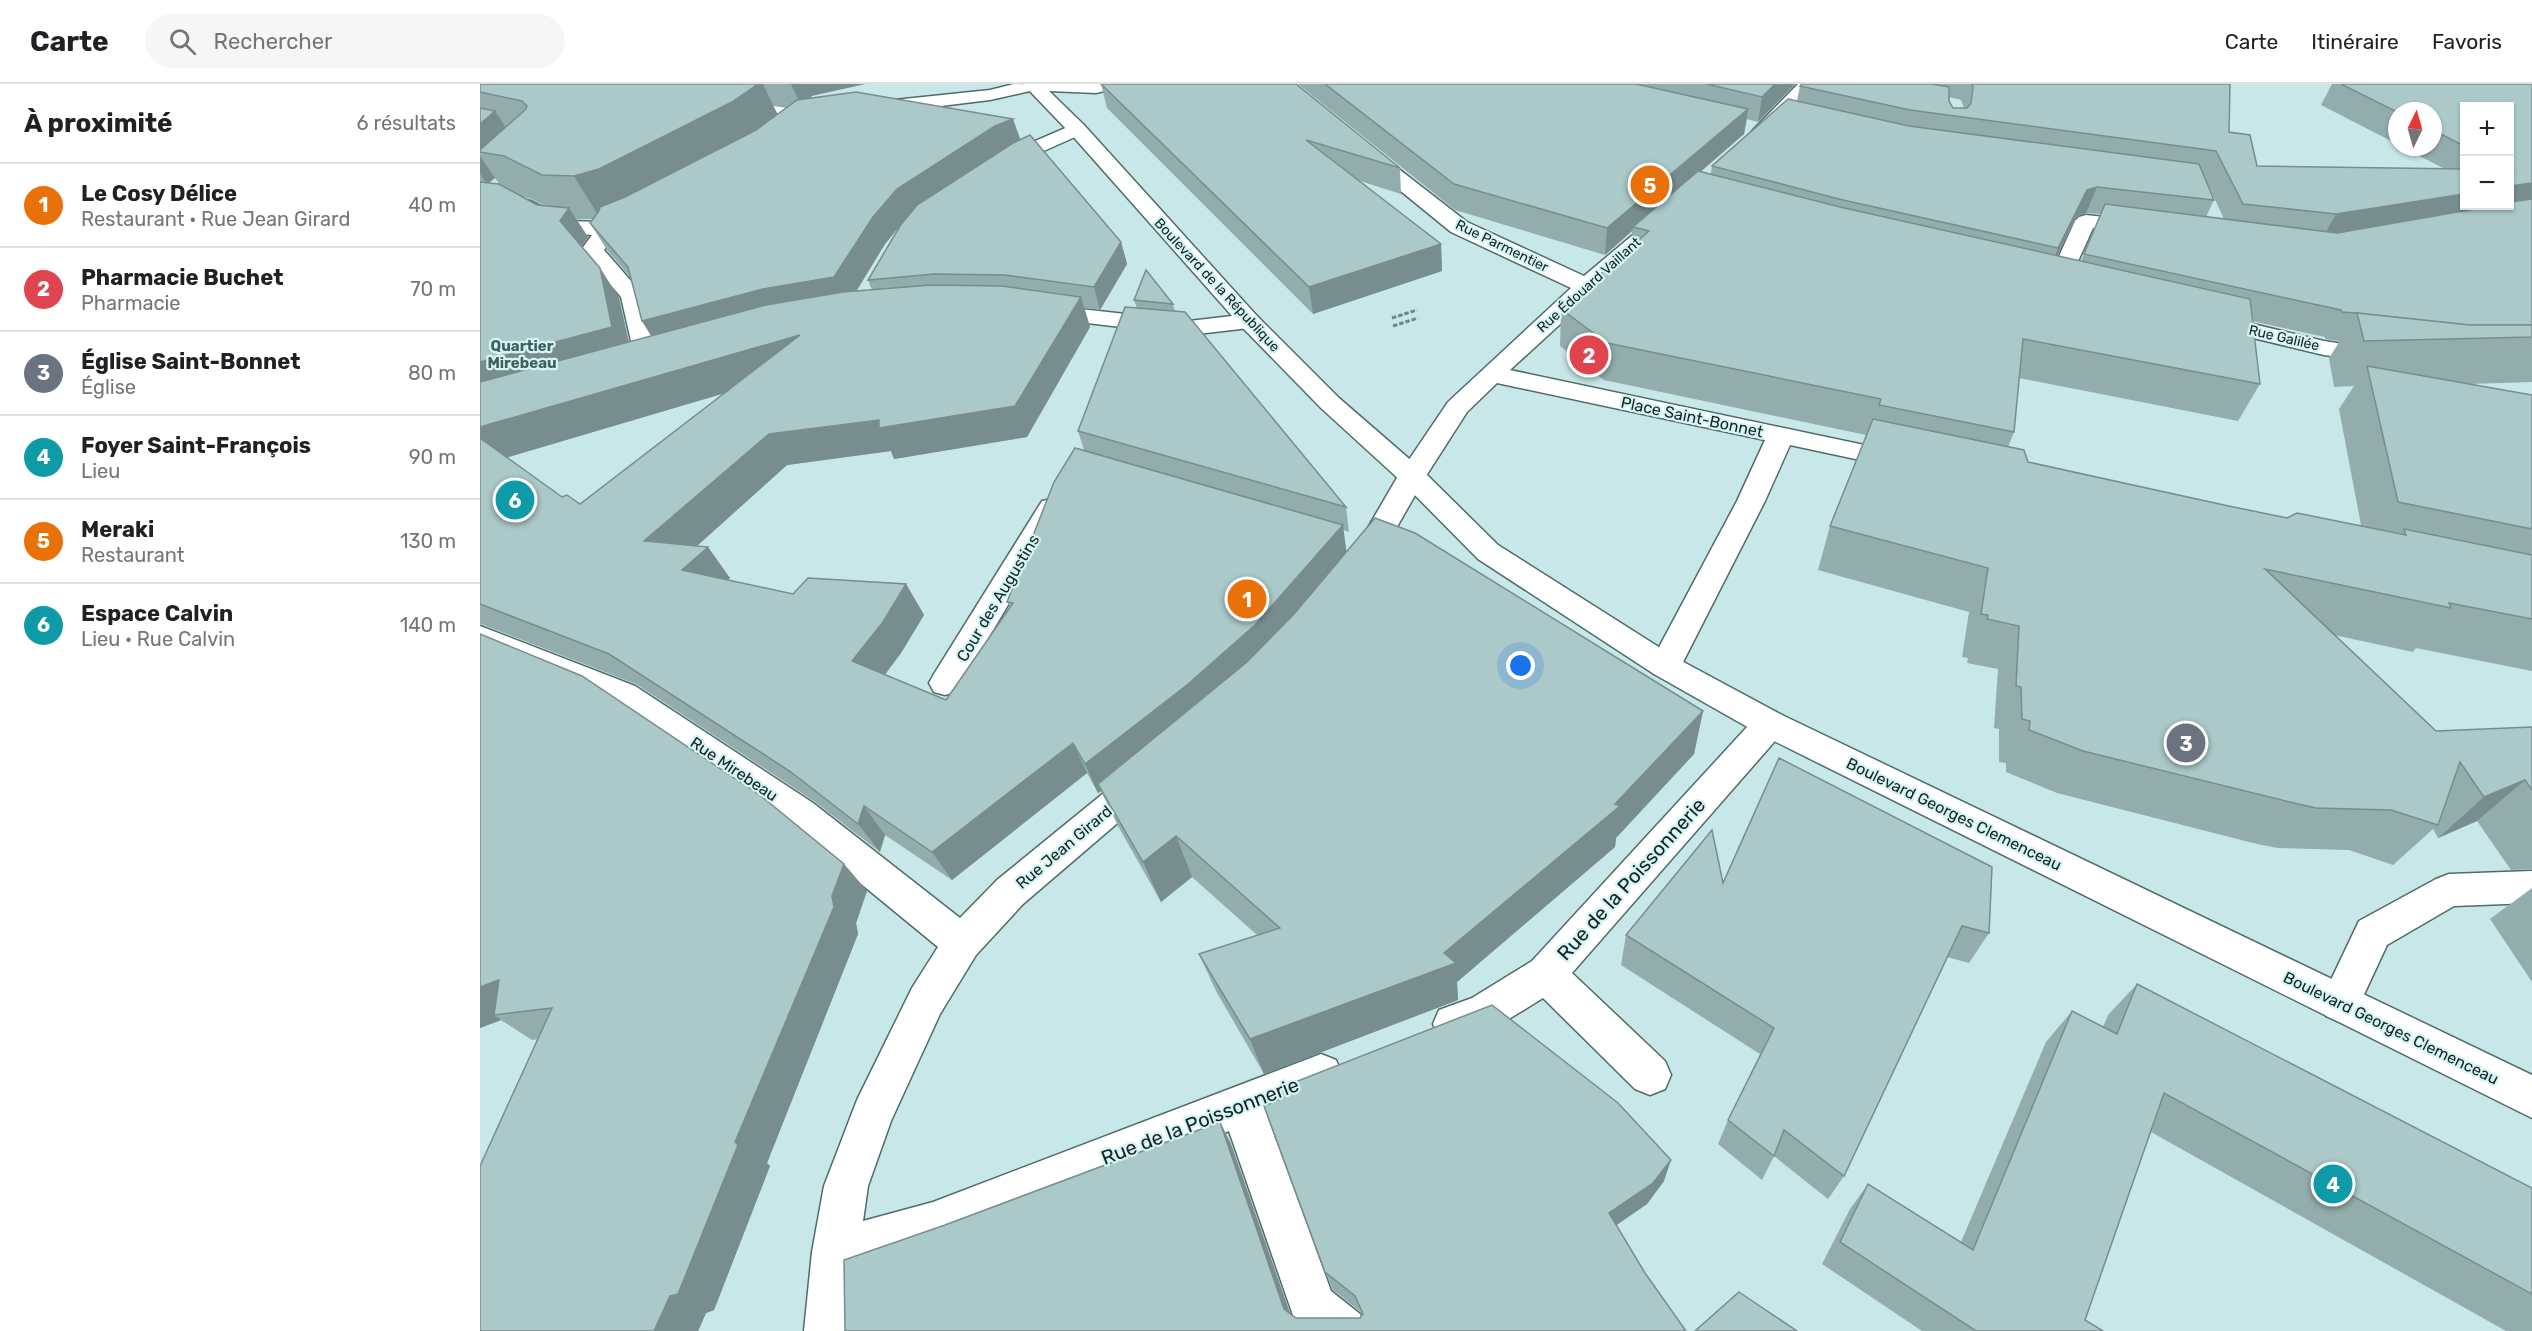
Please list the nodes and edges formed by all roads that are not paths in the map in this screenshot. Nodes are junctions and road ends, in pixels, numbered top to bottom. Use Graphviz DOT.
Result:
graph roads {
  1 [pos="744,84"];
  2 [pos="1034,84"];
  3 [pos="1112,84"];
  4 [pos="1808,84"];
  5 [pos="746,111"];
  6 [pos="858,111"];
  7 [pos="825,115"];
  8 [pos="1779,115"];
  9 [pos="803,118"];
  10 [pos="1801,120"];
  11 [pos="1740,125"];
  12 [pos="1077,129"];
  13 [pos="786,131"];
  14 [pos="1763,131"];
  15 [pos="1354,143"];
  16 [pos="1747,145"];
  17 [pos="983,177"];
  18 [pos="506,183"];
  19 [pos="481,200"];
  20 [pos="1683,203"];
  21 [pos="653,207"];
  22 [pos="603,229"];
  23 [pos="2164,230"];
  24 [pos="1586,286"];
  25 [pos="2080,291"];
  26 [pos="1024,309"];
  27 [pos="2185,315"];
  28 [pos="1249,321"];
  29 [pos="2397,358"];
  30 [pos="648,363"];
  31 [pos="1492,374"];
  32 [pos="1781,435"];
  33 [pos="1922,465"];
  34 [pos="1412,476"];
  35 [pos="1068,483"];
  36 [pos="1342,587"];
  37 [pos="480,637"];
  38 [pos="1665,666"];
  39 [pos="945,683"];
  40 [pos="1770,724"];
  41 [pos="1173,756"];
  42 [pos="2532,887"];
  43 [pos="962,943"];
  44 [pos="1546,974"];
  45 [pos="2340,1003"];
  46 [pos="1418,1037"];
  47 [pos="1352,1062"];
  48 [pos="1650,1075"];
  49 [pos="2532,1097"];
  50 [pos="1241,1104"];
  51 [pos="835,1252"];
  52 [pos="828,1331"];
  53 [pos="1343,1331"];
  1 -- 9 [label="street"];
  2 -- 3 [label="street"];
  2 -- 6 [label="street"];
  2 -- 12 [label="street, Boulevard de la République"];
  4 -- 8 [label="street"];
  5 -- 9 [label="street"];
  7 -- 9 [label="street"];
  8 -- 10 [label="street"];
  8 -- 14 [label="street"];
  9 -- 13 [label="street"];
  11 -- 14 [label="street"];
  12 -- 17 [label="street"];
  12 -- 28 [label="street, Boulevard de la République"];
  14 -- 16 [label="street"];
  15 -- 24 [label="street, Rue Parmentier"];
  18 -- 19 [label="street"];
  19 -- 22 [label="street"];
  20 -- 24 [label="street, Rue Édouard Vaillant"];
  21 -- 22 [label="street"];
  22 -- 30 [label="street"];
  23 -- 25 [label="street"];
  24 -- 31 [label="street, Rue Édouard Vaillant"];
  26 -- 28 [label="street"];
  27 -- 29 [label="street, Rue Galilée"];
  28 -- 34 [label="street, Boulevard de la République"];
  31 -- 32 [label="street, Place Saint-Bonnet"];
  31 -- 34 [label="street, Rue Édouard Vaillant"];
  32 -- 33 [label="street"];
  32 -- 38 [label="street, Place Saint-Bonnet"];
  34 -- 36 [label="street"];
  34 -- 38 [label="street, Boulevard Georges Clemenceau"];
  35 -- 39 [label="street, Cour des Augustins"];
  37 -- 43 [label="street, Rue Mirebeau"];
  38 -- 40 [label="street, Boulevard Georges Clemenceau"];
  40 -- 44 [label="street, Rue de la Poissonnerie"];
  40 -- 45 [label="street, Boulevard Georges Clemenceau"];
  41 -- 43 [label="street, Rue Jean Girard"];
  42 -- 45 [label="street"];
  43 -- 51 [label="street, Rue Jean Girard"];
  44 -- 46 [label="street, Rue de la Poissonnerie"];
  44 -- 48 [label="street"];
  45 -- 49 [label="street, Boulevard Georges Clemenceau"];
  47 -- 50 [label="street, Rue de la Poissonnerie"];
  50 -- 51 [label="street, Rue de la Poissonnerie"];
  50 -- 53 [label="street"];
  51 -- 52 [label="street, Rue Jean Girard"];
}
